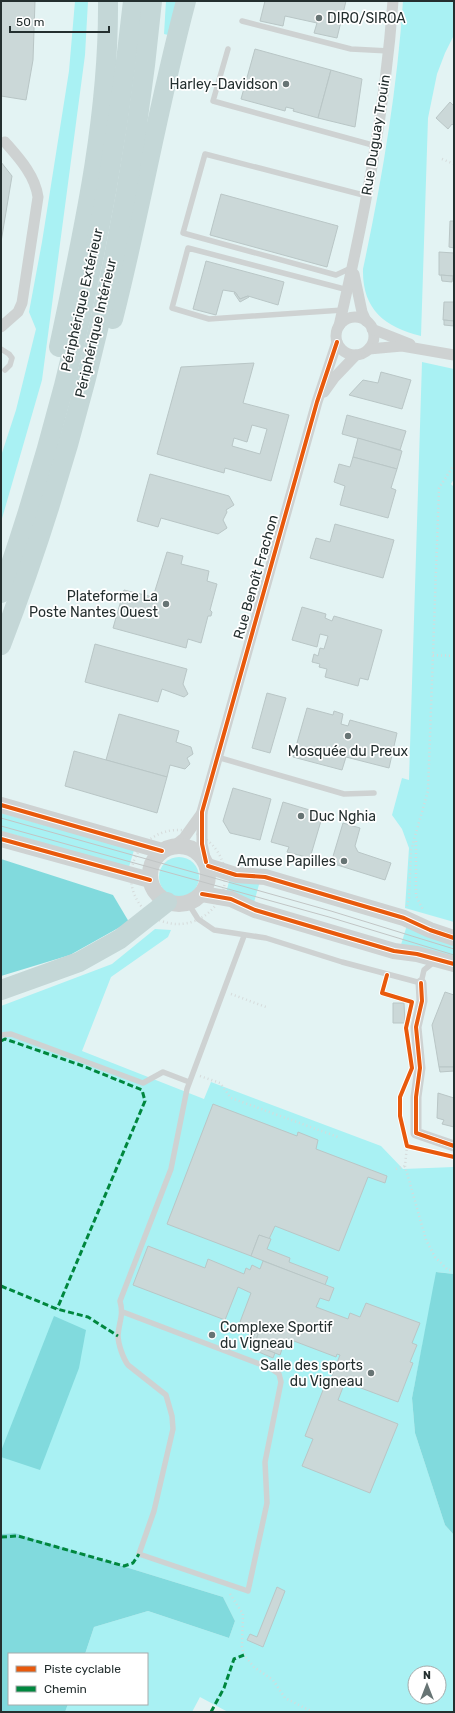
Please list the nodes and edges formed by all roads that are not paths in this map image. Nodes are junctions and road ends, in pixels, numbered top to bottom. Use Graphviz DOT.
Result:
graph roads {
  1 [pos="100,1"];
  2 [pos="108,1"];
  3 [pos="133,1"];
  4 [pos="152,1"];
  5 [pos="186,1"];
  6 [pos="393,1"];
  7 [pos="242,21"];
  8 [pos="228,49"];
  9 [pos="389,51"];
  10 [pos="106,57"];
  11 [pos="5,142"];
  12 [pos="377,146"];
  13 [pos="367,196"];
  14 [pos="353,267"];
  15 [pos="348,290"];
  16 [pos="343,310"];
  17 [pos="369,325"];
  18 [pos="1,326"];
  19 [pos="339,326"];
  20 [pos="337,342"];
  21 [pos="420,348"];
  22 [pos="1,349"];
  23 [pos="369,349"];
  24 [pos="356,355"];
  25 [pos="454,355"];
  26 [pos="91,357"];
  27 [pos="5,370"];
  28 [pos="317,402"];
  29 [pos="37,478"];
  30 [pos="1,593"];
  31 [pos="1,645"];
  32 [pos="216,757"];
  33 [pos="374,793"];
  34 [pos="1,805"];
  35 [pos="202,812"];
  36 [pos="1,839"];
  37 [pos="168,848"];
  38 [pos="207,864"];
  39 [pos="150,880"];
  40 [pos="202,894"];
  41 [pos="167,902"];
  42 [pos="188,903"];
  43 [pos="244,936"];
  44 [pos="454,938"];
  45 [pos="439,959"];
  46 [pos="454,964"];
  47 [pos="421,983"];
  48 [pos="1,990"];
  49 [pos="1,1035"];
  50 [pos="189,1082"];
  51 [pos="454,1146"];
  52 [pos="123,1312"];
  1 -- 10 [label="highway"];
  2 -- 10 [label="highway"];
  3 -- 29 [label="highway, Périphérique Extérieur"];
  4 -- 26 [label="highway, Périphérique Intérieur"];
  5 -- 26 [label="highway"];
  6 -- 9 [label="street, Rue Duguay Trouin"];
  7 -- 9 [label="lane"];
  8 -- 12 [label="lane"];
  9 -- 12 [label="street, Rue Duguay Trouin"];
  10 -- 29 [label="highway"];
  11 -- 18 [label="street"];
  12 -- 13 [label="street, Rue Duguay Trouin"];
  13 -- 14 [label="street, Rue Duguay Trouin"];
  13 -- 14 [label="lane"];
  14 -- 15 [label="street, Rue Duguay Trouin"];
  14 -- 17 [label="street, Rue Duguay Trouin"];
  15 -- 16 [label="street, Rue Duguay Trouin"];
  15 -- 16 [label="lane"];
  16 -- 19 [label="street, Rue Duguay Trouin"];
  17 -- 19 [label="street"];
  17 -- 21 [label="street"];
  17 -- 23 [label="street"];
  19 -- 20 [label="street"];
  20 -- 24 [label="street"];
  20 -- 28 [label="street, Rue Benoît Frachon"];
  21 -- 23 [label="street"];
  21 -- 25 [label="street"];
  22 -- 27 [label="lane"];
  23 -- 24 [label="street"];
  24 -- 28 [label="street"];
  26 -- 31 [label="highway, Périphérique Intérieur"];
  28 -- 32 [label="street, Rue Benoît Frachon"];
  29 -- 30 [label="highway, Périphérique Extérieur"];
  32 -- 33 [label="lane"];
  32 -- 35 [label="street, Rue Benoît Frachon"];
  34 -- 37 [label="street"];
  35 -- 37 [label="street"];
  35 -- 38 [label="street"];
  36 -- 39 [label="street"];
  37 -- 38 [label="street"];
  37 -- 39 [label="street"];
  38 -- 40 [label="street"];
  38 -- 44 [label="street"];
  39 -- 41 [label="street"];
  40 -- 42 [label="street"];
  40 -- 45 [label="street"];
  41 -- 42 [label="street"];
  41 -- 48 [label="highway"];
  42 -- 43 [label="lane"];
  43 -- 47 [label="lane"];
  43 -- 50 [label="lane"];
  45 -- 46 [label="street"];
  45 -- 47 [label="lane"];
  47 -- 51 [label="street"];
  49 -- 50 [label="lane"];
  50 -- 52 [label="lane"];
  52 -- 52 [label="lane"];
}
